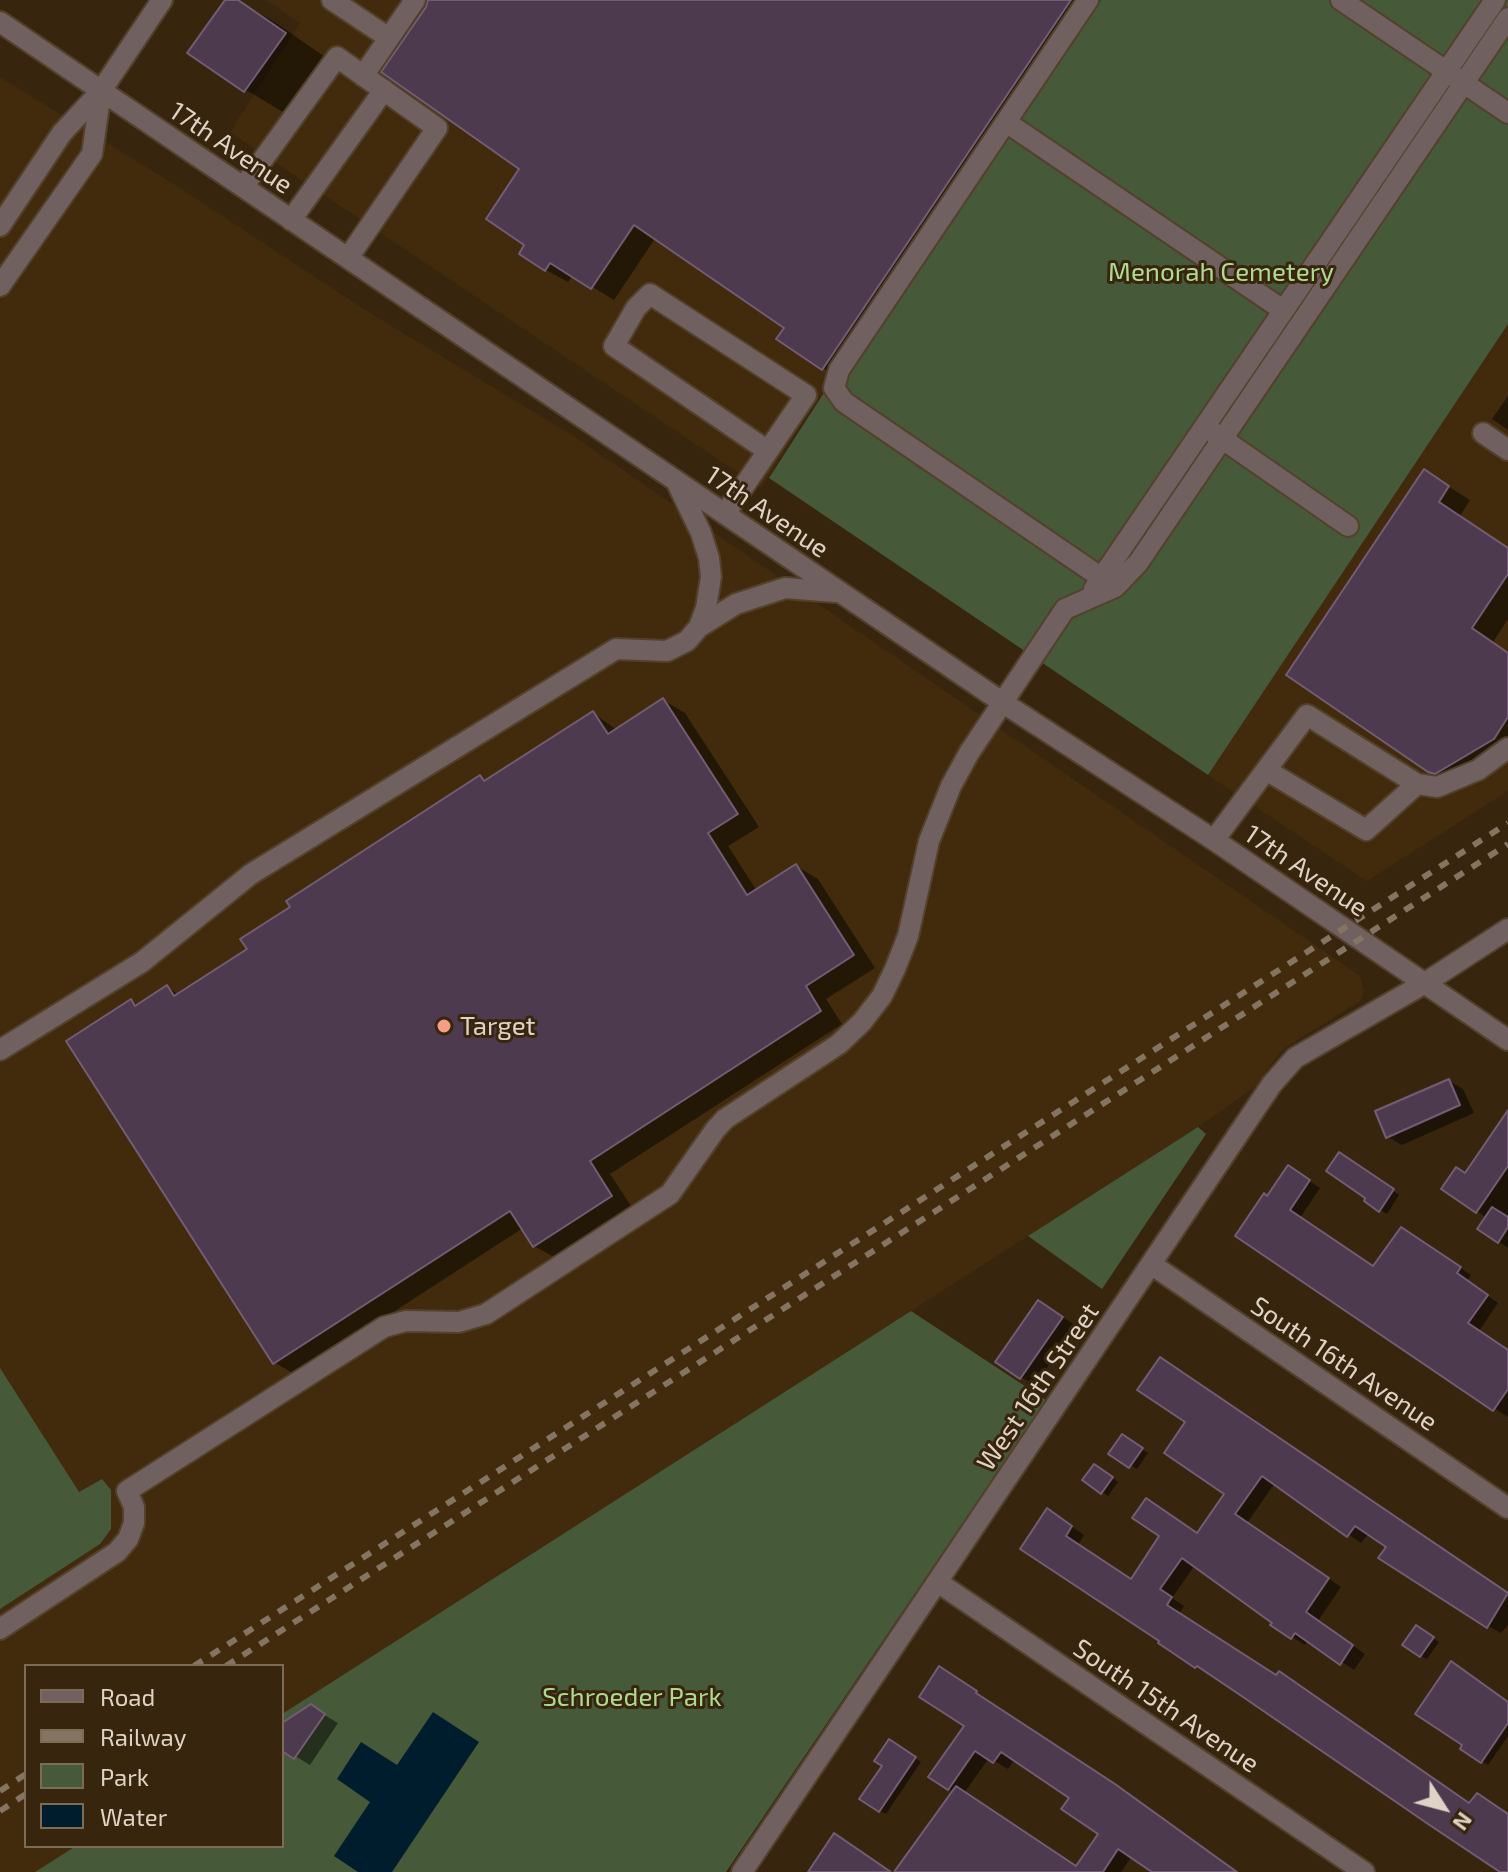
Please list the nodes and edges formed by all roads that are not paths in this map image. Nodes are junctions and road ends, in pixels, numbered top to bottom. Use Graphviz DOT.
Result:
graph roads {
  1 [pos="162,0"];
  2 [pos="332,0"];
  3 [pos="415,0"];
  4 [pos="1088,0"];
  5 [pos="1341,0"];
  6 [pos="1495,0"];
  7 [pos="1508,18"];
  8 [pos="0,22"];
  9 [pos="389,38"];
  10 [pos="363,76"];
  11 [pos="1455,78"];
  12 [pos="384,90"];
  13 [pos="101,91"];
  14 [pos="1508,113"];
  15 [pos="1006,122"];
  16 [pos="243,187"];
  17 [pos="291,220"];
  18 [pos="0,226"];
  19 [pos="348,258"];
  20 [pos="0,286"];
  21 [pos="1283,310"];
  22 [pos="1205,427"];
  23 [pos="1483,433"];
  24 [pos="1223,439"];
  25 [pos="1508,450"];
  26 [pos="768,451"];
  27 [pos="676,481"];
  28 [pos="725,514"];
  29 [pos="1348,526"];
  30 [pos="1108,582"];
  31 [pos="839,592"];
  32 [pos="699,627"];
  33 [pos="1002,702"];
  34 [pos="1508,748"];
  35 [pos="1266,770"];
  36 [pos="1417,784"];
  37 [pos="1214,840"];
  38 [pos="1508,929"];
  39 [pos="1425,983"];
  40 [pos="1508,1040"];
  41 [pos="0,1050"];
  42 [pos="1151,1264"];
  43 [pos="1508,1508"];
  44 [pos="939,1583"];
  45 [pos="0,1629"];
  46 [pos="742,1872"];
  47 [pos="1364,1872"];
  1 -- 13 [label="street"];
  2 -- 9 [label="street"];
  3 -- 9 [label="street"];
  4 -- 15 [label="street"];
  5 -- 11 [label="street"];
  6 -- 11 [label="street"];
  7 -- 11 [label="street"];
  8 -- 13 [label="street, 17th Avenue"];
  9 -- 10 [label="street"];
  10 -- 12 [label="street"];
  10 -- 16 [label="street"];
  11 -- 14 [label="street"];
  11 -- 21 [label="street"];
  11 -- 24 [label="street"];
  12 -- 17 [label="street"];
  12 -- 19 [label="street"];
  13 -- 16 [label="street, 17th Avenue"];
  13 -- 18 [label="street"];
  13 -- 20 [label="street"];
  15 -- 21 [label="street"];
  15 -- 30 [label="street"];
  16 -- 17 [label="street, 17th Avenue"];
  17 -- 19 [label="street, 17th Avenue"];
  19 -- 27 [label="street, 17th Avenue"];
  21 -- 22 [label="street"];
  22 -- 24 [label="street"];
  22 -- 30 [label="street"];
  23 -- 25 [label="street"];
  24 -- 29 [label="street"];
  24 -- 30 [label="street"];
  26 -- 26 [label="street"];
  26 -- 28 [label="street"];
  27 -- 28 [label="street, 17th Avenue"];
  27 -- 32 [label="street"];
  28 -- 31 [label="street, 17th Avenue"];
  30 -- 33 [label="street"];
  31 -- 32 [label="street"];
  31 -- 33 [label="street, 17th Avenue"];
  32 -- 41 [label="street"];
  33 -- 37 [label="street, 17th Avenue"];
  33 -- 45 [label="street"];
  34 -- 36 [label="street"];
  35 -- 36 [label="street"];
  35 -- 36 [label="street"];
  35 -- 37 [label="street"];
  37 -- 39 [label="street, 17th Avenue"];
  38 -- 39 [label="street, West 16th Street"];
  39 -- 40 [label="street, 17th Avenue"];
  39 -- 42 [label="street, West 16th Street"];
  42 -- 43 [label="street, South 16th Avenue"];
  42 -- 44 [label="street, West 16th Street"];
  44 -- 46 [label="street, West 16th Street"];
  44 -- 47 [label="street, South 15th Avenue"];
}
